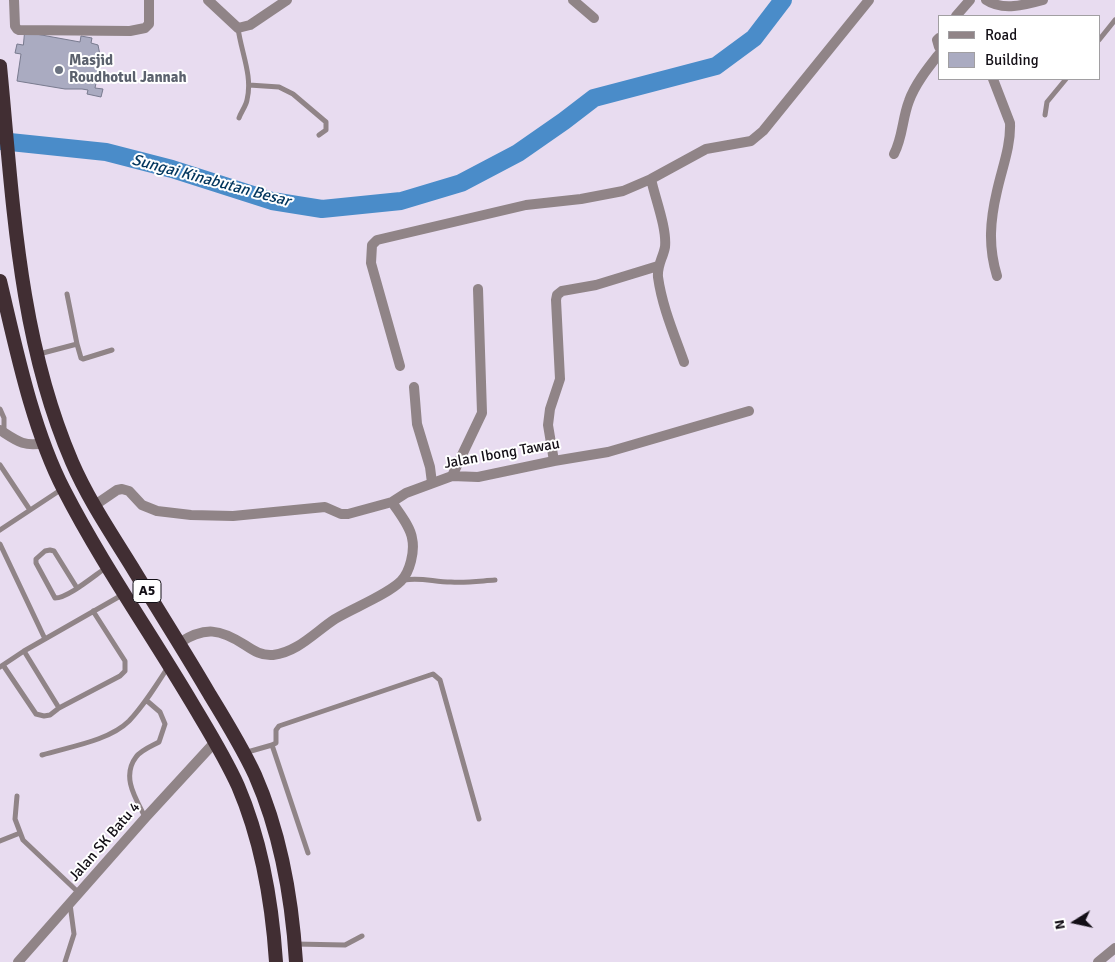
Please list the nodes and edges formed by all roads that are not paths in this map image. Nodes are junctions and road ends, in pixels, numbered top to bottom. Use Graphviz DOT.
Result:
graph roads {
  1 [pos="14,0"];
  2 [pos="149,0"];
  3 [pos="208,0"];
  4 [pos="287,0"];
  5 [pos="573,0"];
  6 [pos="869,0"];
  7 [pos="970,0"];
  8 [pos="986,0"];
  9 [pos="1042,0"];
  10 [pos="997,6"];
  11 [pos="957,15"];
  12 [pos="993,15"];
  13 [pos="594,18"];
  14 [pos="1115,20"];
  15 [pos="238,28"];
  16 [pos="1100,39"];
  17 [pos="938,55"];
  18 [pos="0,66"];
  19 [pos="993,80"];
  20 [pos="1065,80"];
  21 [pos="249,85"];
  22 [pos="1045,115"];
  23 [pos="239,118"];
  24 [pos="319,135"];
  25 [pos="894,154"];
  26 [pos="651,179"];
  27 [pos="658,266"];
  28 [pos="997,276"];
  29 [pos="0,281"];
  30 [pos="478,289"];
  31 [pos="67,294"];
  32 [pos="77,344"];
  33 [pos="112,350"];
  34 [pos="36,354"];
  35 [pos="684,362"];
  36 [pos="400,366"];
  37 [pos="414,387"];
  38 [pos="0,409"];
  39 [pos="749,411"];
  40 [pos="2,431"];
  41 [pos="44,443"];
  42 [pos="554,461"];
  43 [pos="0,465"];
  44 [pos="452,476"];
  45 [pos="432,483"];
  46 [pos="63,488"];
  47 [pos="392,502"];
  48 [pos="95,505"];
  49 [pos="30,510"];
  50 [pos="0,530"];
  51 [pos="0,544"];
  52 [pos="108,566"];
  53 [pos="495,580"];
  54 [pos="401,581"];
  55 [pos="77,588"];
  56 [pos="125,594"];
  57 [pos="93,611"];
  58 [pos="45,639"];
  59 [pos="179,643"];
  60 [pos="24,651"];
  61 [pos="170,665"];
  62 [pos="1,666"];
  63 [pos="146,700"];
  64 [pos="59,708"];
  65 [pos="215,742"];
  66 [pos="272,745"];
  67 [pos="244,753"];
  68 [pos="42,755"];
  69 [pos="17,796"];
  70 [pos="146,817"];
  71 [pos="479,819"];
  72 [pos="20,833"];
  73 [pos="0,841"];
  74 [pos="308,854"];
  75 [pos="79,893"];
  76 [pos="70,904"];
  77 [pos="362,936"];
  78 [pos="294,944"];
  79 [pos="275,946"];
  80 [pos="1115,948"];
  81 [pos="18,962"];
  82 [pos="65,962"];
  83 [pos="276,962"];
  84 [pos="296,962"];
  85 [pos="1098,962"];
  1 -- 2 [label="street"];
  3 -- 15 [label="street"];
  4 -- 15 [label="street"];
  5 -- 13 [label="street"];
  6 -- 26 [label="street"];
  7 -- 11 [label="street"];
  8 -- 10 [label="street"];
  9 -- 10 [label="street"];
  10 -- 12 [label="street"];
  14 -- 16 [label="lane"];
  15 -- 21 [label="lane"];
  17 -- 25 [label="street"];
  18 -- 34 [label="highway, A5"];
  19 -- 28 [label="street"];
  20 -- 22 [label="lane"];
  21 -- 23 [label="lane"];
  21 -- 24 [label="lane"];
  26 -- 27 [label="street"];
  26 -- 36 [label="street"];
  27 -- 35 [label="street"];
  27 -- 42 [label="street"];
  29 -- 41 [label="highway, A5"];
  30 -- 44 [label="street"];
  31 -- 32 [label="lane"];
  32 -- 33 [label="lane"];
  32 -- 34 [label="lane"];
  34 -- 48 [label="highway, A5"];
  37 -- 45 [label="street"];
  38 -- 40 [label="lane"];
  39 -- 42 [label="street, Jalan Ibong Tawau"];
  40 -- 41 [label="street"];
  41 -- 46 [label="highway, A5"];
  42 -- 44 [label="street, Jalan Ibong Tawau"];
  43 -- 49 [label="lane"];
  44 -- 45 [label="street, Jalan Ibong Tawau"];
  45 -- 47 [label="street, Jalan Ibong Tawau"];
  46 -- 49 [label="lane"];
  46 -- 52 [label="highway, A5"];
  47 -- 48 [label="street, Jalan Ibong Tawau"];
  47 -- 54 [label="street"];
  48 -- 59 [label="highway, A5"];
  49 -- 50 [label="lane"];
  51 -- 58 [label="lane"];
  52 -- 55 [label="lane"];
  52 -- 56 [label="highway, A5"];
  53 -- 54 [label="lane"];
  54 -- 59 [label="street"];
  55 -- 55 [label="lane"];
  56 -- 57 [label="lane"];
  56 -- 61 [label="highway, A5"];
  57 -- 58 [label="lane"];
  57 -- 64 [label="lane"];
  58 -- 60 [label="lane"];
  59 -- 67 [label="highway, A5"];
  60 -- 62 [label="lane"];
  60 -- 64 [label="lane"];
  61 -- 63 [label="lane"];
  61 -- 65 [label="highway, A5"];
  62 -- 64 [label="lane"];
  63 -- 68 [label="lane"];
  63 -- 70 [label="lane"];
  65 -- 70 [label="street, Jalan SK Batu 4"];
  65 -- 79 [label="highway, A5"];
  66 -- 67 [label="lane"];
  66 -- 71 [label="lane"];
  66 -- 74 [label="lane"];
  67 -- 78 [label="highway, A5"];
  69 -- 72 [label="lane"];
  70 -- 75 [label="street, Jalan SK Batu 4"];
  72 -- 73 [label="lane"];
  72 -- 75 [label="lane"];
  75 -- 76 [label="street, Jalan SK Batu 4"];
  76 -- 81 [label="street, Jalan SK Batu 4"];
  76 -- 82 [label="lane"];
  77 -- 78 [label="lane"];
  78 -- 79 [label="highway"];
  78 -- 84 [label="highway, A5"];
  79 -- 83 [label="highway, A5"];
  80 -- 85 [label="street"];
}
